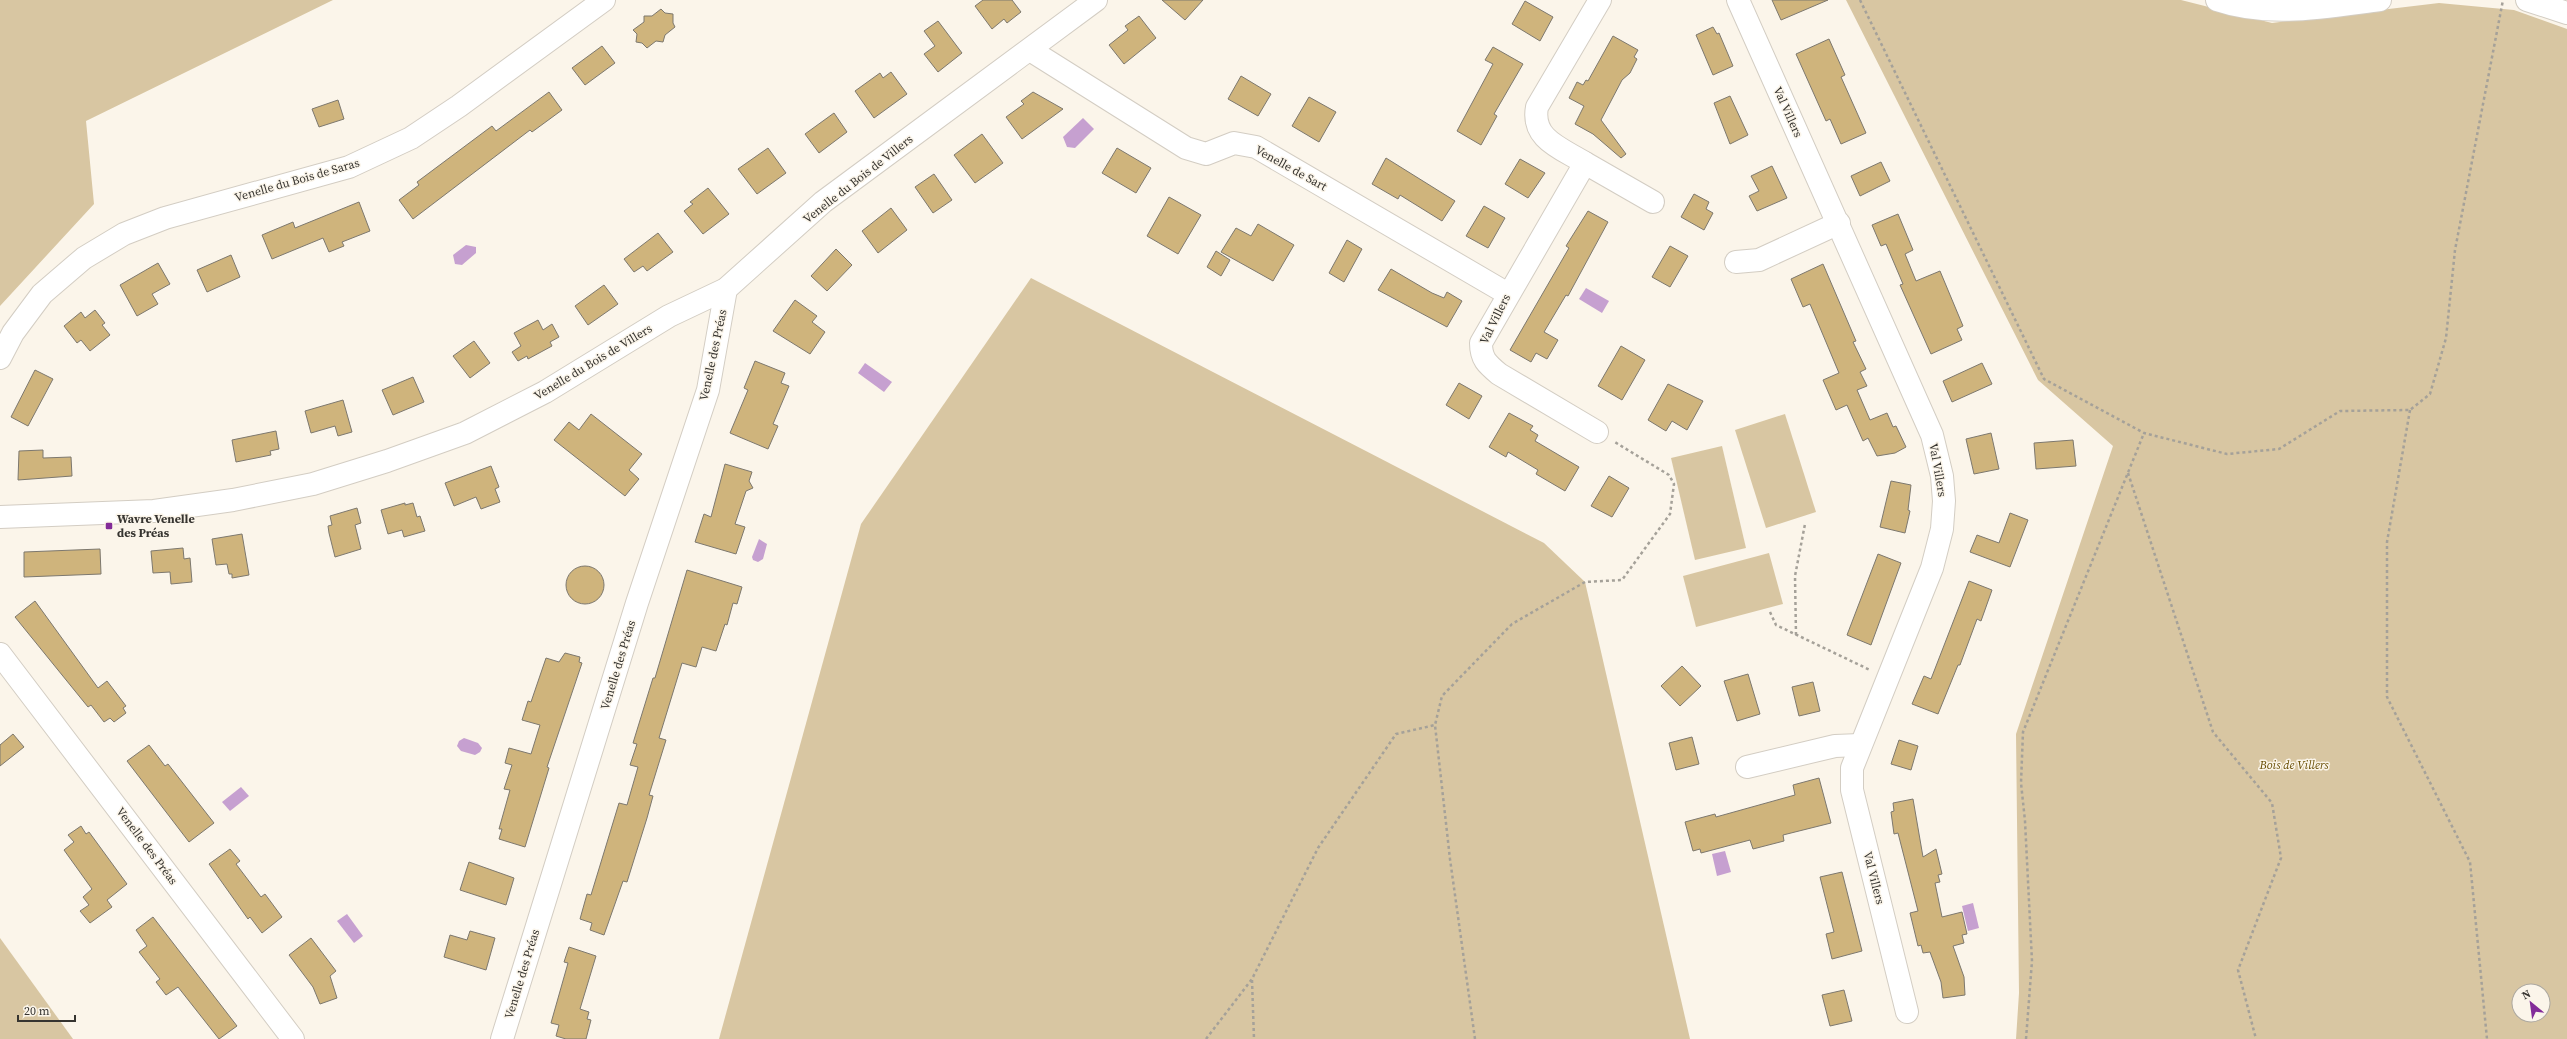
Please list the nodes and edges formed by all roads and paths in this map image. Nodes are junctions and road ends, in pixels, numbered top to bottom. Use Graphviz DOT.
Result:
graph roads {
  1 [pos="604,0"];
  2 [pos="1096,0"];
  3 [pos="1600,0"];
  4 [pos="1738,0"];
  5 [pos="1860,0"];
  6 [pos="2217,0"];
  7 [pos="2380,0"];
  8 [pos="2503,0"];
  9 [pos="2527,0"];
  10 [pos="2567,13"];
  11 [pos="1030,50"];
  12 [pos="1585,163"];
  13 [pos="1653,202"];
  14 [pos="1838,223"];
  15 [pos="1736,262"];
  16 [pos="726,289"];
  17 [pos="1508,294"];
  18 [pos="0,358"];
  19 [pos="2410,410"];
  20 [pos="1597,432"];
  21 [pos="2144,434"];
  22 [pos="2128,473"];
  23 [pos="0,517"];
  24 [pos="1805,524"];
  25 [pos="1770,612"];
  26 [pos="1796,635"];
  27 [pos="0,654"];
  28 [pos="1888,679"];
  29 [pos="1435,725"];
  30 [pos="1860,745"];
  31 [pos="1747,767"];
  32 [pos="1252,979"];
  33 [pos="1907,1012"];
  34 [pos="293,1039"];
  35 [pos="502,1039"];
  36 [pos="1206,1039"];
  37 [pos="1254,1039"];
  38 [pos="1476,1039"];
  39 [pos="2026,1039"];
  40 [pos="2256,1039"];
  41 [pos="2487,1039"];
  1 -- 18 [label="street, Venelle du Bois de Saras"];
  2 -- 11 [label="street, Venelle du Bois de Villers"];
  3 -- 12 [label="street"];
  4 -- 14 [label="street, Val Villers"];
  5 -- 21 [label="path"];
  6 -- 7 [label="street"];
  8 -- 19 [label="path"];
  9 -- 10 [label="street"];
  11 -- 16 [label="street, Venelle du Bois de Villers"];
  11 -- 17 [label="street, Venelle de Sart"];
  12 -- 13 [label="street"];
  12 -- 17 [label="street, Val Villers"];
  14 -- 15 [label="street"];
  14 -- 28 [label="street, Val Villers"];
  16 -- 23 [label="street, Venelle du Bois de Villers"];
  16 -- 35 [label="street, Venelle des Préas"];
  17 -- 20 [label="street, Val Villers"];
  19 -- 21 [label="path"];
  19 -- 41 [label="path"];
  20 -- 29 [label="path"];
  21 -- 22 [label="path"];
  22 -- 39 [label="path"];
  22 -- 40 [label="path"];
  24 -- 26 [label="path"];
  25 -- 26 [label="path"];
  26 -- 28 [label="path"];
  27 -- 34 [label="street, Venelle des Préas"];
  28 -- 30 [label="street, Val Villers"];
  29 -- 32 [label="path"];
  29 -- 38 [label="path"];
  30 -- 31 [label="street"];
  30 -- 33 [label="street, Val Villers"];
  32 -- 36 [label="path"];
  32 -- 37 [label="path"];
}
